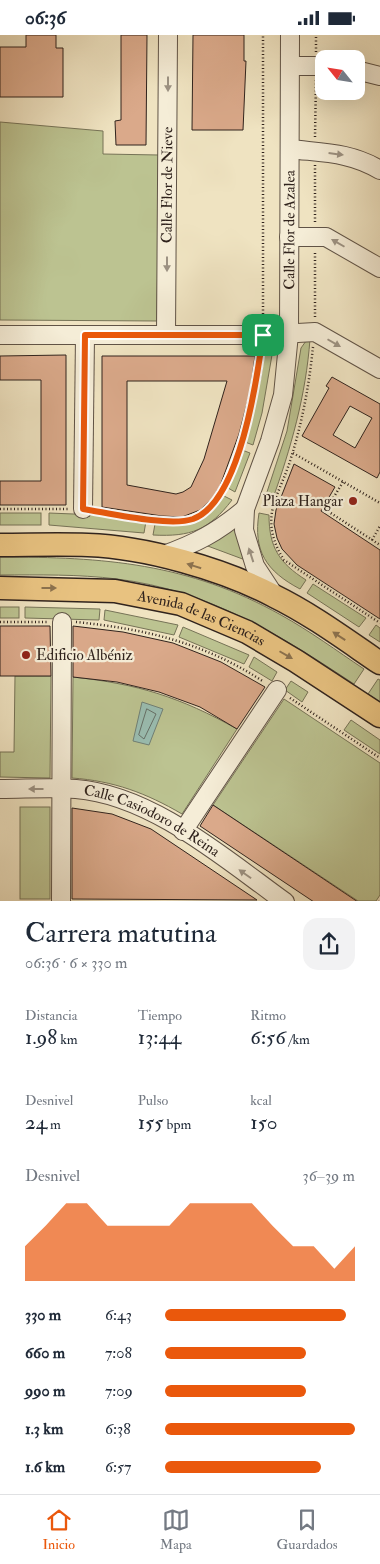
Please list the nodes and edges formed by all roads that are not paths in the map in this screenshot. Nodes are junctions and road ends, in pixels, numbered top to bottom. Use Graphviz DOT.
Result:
graph roads {
  1 [pos="168,35"];
  2 [pos="290,35"];
  3 [pos="290,67"];
  4 [pos="315,67"];
  5 [pos="365,72"];
  6 [pos="380,76"];
  7 [pos="290,149"];
  8 [pos="380,170"];
  9 [pos="289,237"];
  10 [pos="380,268"];
  11 [pos="0,335"];
  12 [pos="85,335"];
  13 [pos="166,335"];
  14 [pos="289,335"];
  15 [pos="380,369"];
  16 [pos="83,509"];
  17 [pos="245,509"];
  18 [pos="0,545"];
  19 [pos="161,556"];
  20 [pos="0,588"];
  21 [pos="274,595"];
  22 [pos="62,622"];
  23 [pos="380,663"];
  24 [pos="277,690"];
  25 [pos="380,716"];
  26 [pos="0,789"];
  27 [pos="61,789"];
  28 [pos="183,831"];
  29 [pos="61,901"];
  30 [pos="285,901"];
  1 -- 13 [label="street, Calle Flor de Nieve, one-way"];
  2 -- 3 [label="street, Calle Flor de Azalea"];
  3 -- 4 [label="street"];
  3 -- 7 [label="street, Calle Flor de Azalea"];
  5 -- 6 [label="street"];
  7 -- 8 [label="street, one-way"];
  7 -- 9 [label="street, Calle Flor de Azalea"];
  10 -- 9 [label="street, one-way"];
  9 -- 14 [label="street, Calle Flor de Azalea"];
  11 -- 12 [label="street"];
  12 -- 13 [label="street"];
  12 -- 16 [label="street"];
  13 -- 14 [label="street"];
  14 -- 15 [label="street, one-way"];
  14 -- 17 [label="street, Calle Flor de Azalea"];
  17 -- 19 [label="street"];
  21 -- 17 [label="street, one-way"];
  18 -- 19 [label="main road"];
  21 -- 19 [label="main road, one-way"];
  20 -- 25 [label="main road, Avenida de las Ciencias, one-way"];
  23 -- 21 [label="main road, one-way"];
  22 -- 27 [label="street"];
  24 -- 28 [label="street"];
  27 -- 26 [label="street, Calle Casiodoro de Reina, one-way"];
  27 -- 28 [label="street, Calle Casiodoro de Reina"];
  27 -- 29 [label="street"];
  30 -- 28 [label="street, Calle Casiodoro de Reina, one-way"];
}
